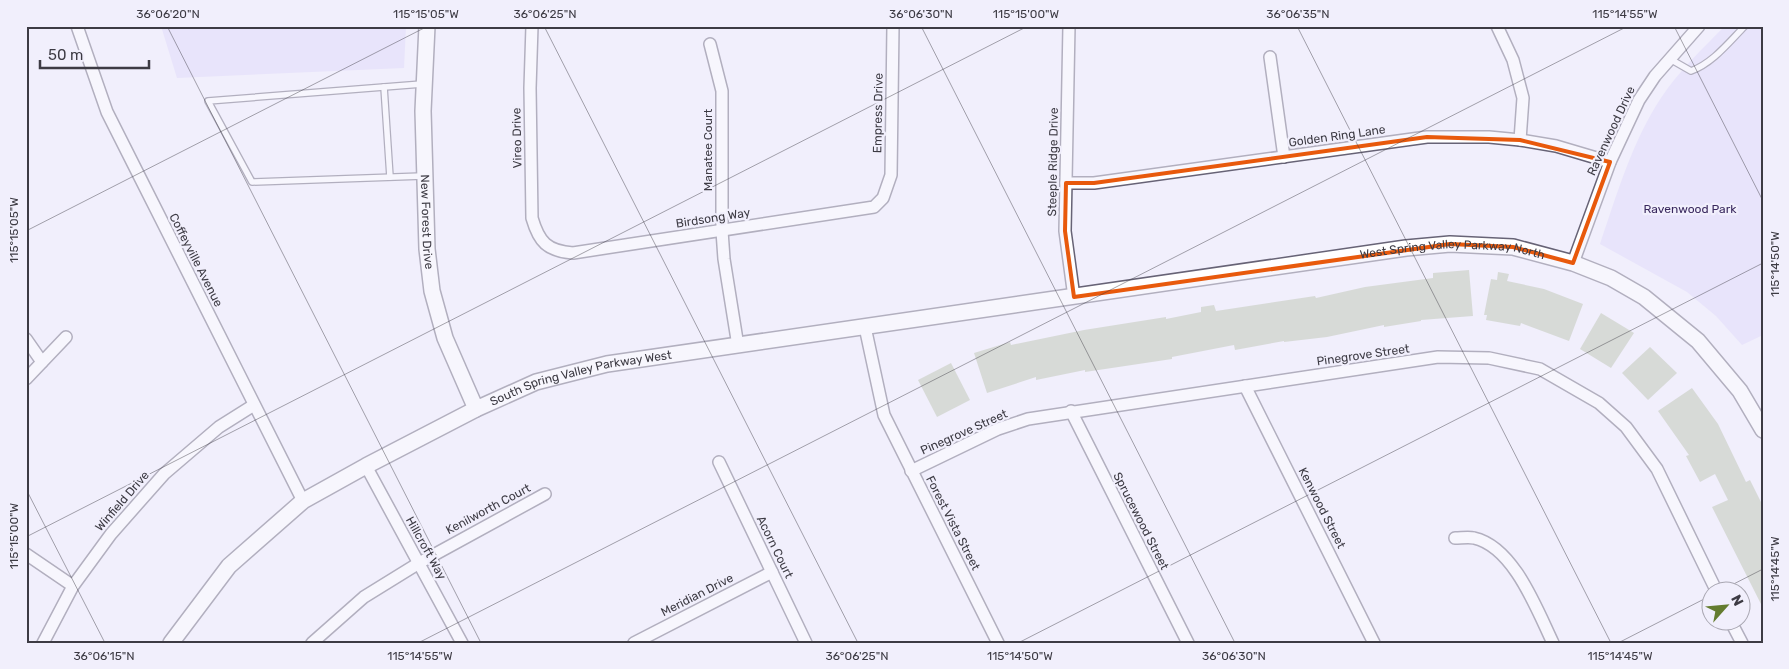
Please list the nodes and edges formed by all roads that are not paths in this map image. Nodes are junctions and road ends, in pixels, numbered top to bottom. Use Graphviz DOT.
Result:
graph roads {
  1 [pos="77,26"];
  2 [pos="427,26"];
  3 [pos="532,26"];
  4 [pos="894,26"];
  5 [pos="1069,26"];
  6 [pos="1497,26"];
  7 [pos="1745,26"];
  8 [pos="1694,28"];
  9 [pos="710,44"];
  10 [pos="1270,57"];
  11 [pos="1670,58"];
  12 [pos="424,84"];
  13 [pos="384,87"];
  14 [pos="1520,140"];
  15 [pos="1284,157"];
  16 [pos="1610,162"];
  17 [pos="425,176"];
  18 [pos="390,177"];
  19 [pos="1066,183"];
  20 [pos="883,198"];
  21 [pos="722,231"];
  22 [pos="546,245"];
  23 [pos="1573,263"];
  24 [pos="1074,297"];
  25 [pos="865,327"];
  26 [pos="66,337"];
  27 [pos="26,339"];
  28 [pos="738,346"];
  29 [pos="42,362"];
  30 [pos="26,379"];
  31 [pos="1245,386"];
  32 [pos="254,405"];
  33 [pos="476,409"];
  34 [pos="1071,411"];
  35 [pos="1763,430"];
  36 [pos="719,462"];
  37 [pos="366,466"];
  38 [pos="911,471"];
  39 [pos="545,494"];
  40 [pos="303,501"];
  41 [pos="1455,538"];
  42 [pos="26,554"];
  43 [pos="419,562"];
  44 [pos="772,572"];
  45 [pos="1712,582"];
  46 [pos="73,586"];
  47 [pos="43,643"];
  48 [pos="171,643"];
  49 [pos="312,643"];
  50 [pos="462,643"];
  51 [pos="634,643"];
  52 [pos="806,643"];
  53 [pos="998,643"];
  54 [pos="1188,643"];
  55 [pos="1374,643"];
  56 [pos="1553,643"];
  1 -- 32 [label="street, Coffeyville Avenue"];
  2 -- 12 [label="street, New Forest Drive"];
  3 -- 22 [label="street, Vireo Drive"];
  4 -- 20 [label="street, Empress Drive"];
  5 -- 19 [label="street, Steeple Ridge Drive"];
  6 -- 14 [label="street"];
  7 -- 11 [label="lane"];
  8 -- 11 [label="street, Ravenwood Drive"];
  9 -- 21 [label="street, Manatee Court"];
  10 -- 15 [label="street"];
  11 -- 16 [label="street, Ravenwood Drive"];
  12 -- 13 [label="lane"];
  12 -- 17 [label="street, New Forest Drive"];
  13 -- 18 [label="lane"];
  13 -- 18 [label="lane"];
  14 -- 15 [label="street, Golden Ring Lane"];
  14 -- 16 [label="street, Golden Ring Lane"];
  15 -- 19 [label="street, Golden Ring Lane"];
  16 -- 23 [label="street, Ravenwood Drive"];
  17 -- 18 [label="lane"];
  17 -- 33 [label="street, New Forest Drive"];
  19 -- 24 [label="street, Steeple Ridge Drive"];
  20 -- 21 [label="street, Birdsong Way"];
  21 -- 22 [label="street, Birdsong Way"];
  21 -- 28 [label="street, Manatee Court"];
  23 -- 24 [label="street, West Spring Valley Parkway North"];
  23 -- 35 [label="street, West Spring Valley Parkway North"];
  24 -- 25 [label="street, South Spring Valley Parkway West"];
  25 -- 28 [label="street, South Spring Valley Parkway West"];
  25 -- 38 [label="street, Forest Vista Street"];
  26 -- 29 [label="street"];
  27 -- 29 [label="street"];
  28 -- 33 [label="street, South Spring Valley Parkway West"];
  29 -- 30 [label="street"];
  31 -- 34 [label="street, Pinegrove Street"];
  31 -- 45 [label="street, Pinegrove Street"];
  31 -- 55 [label="street, Kenwood Street"];
  32 -- 40 [label="street, Coffeyville Avenue"];
  32 -- 46 [label="street, Winfield Drive"];
  33 -- 37 [label="street, South Spring Valley Parkway West"];
  34 -- 38 [label="street, Pinegrove Street"];
  34 -- 54 [label="street, Sprucewood Street"];
  36 -- 44 [label="street, Acorn Court"];
  37 -- 40 [label="street, South Spring Valley Parkway West"];
  37 -- 43 [label="street, Hillcroft Way"];
  38 -- 53 [label="street, Forest Vista Street"];
  39 -- 43 [label="street, Kenilworth Court"];
  40 -- 48 [label="street, South Spring Valley Parkway West"];
  41 -- 56 [label="street"];
  42 -- 46 [label="street"];
  43 -- 49 [label="street, Kenilworth Court"];
  43 -- 50 [label="street, Hillcroft Way"];
  44 -- 51 [label="street, Meridian Drive"];
  44 -- 52 [label="street, Acorn Court"];
  46 -- 47 [label="street, Winfield Drive"];
}
